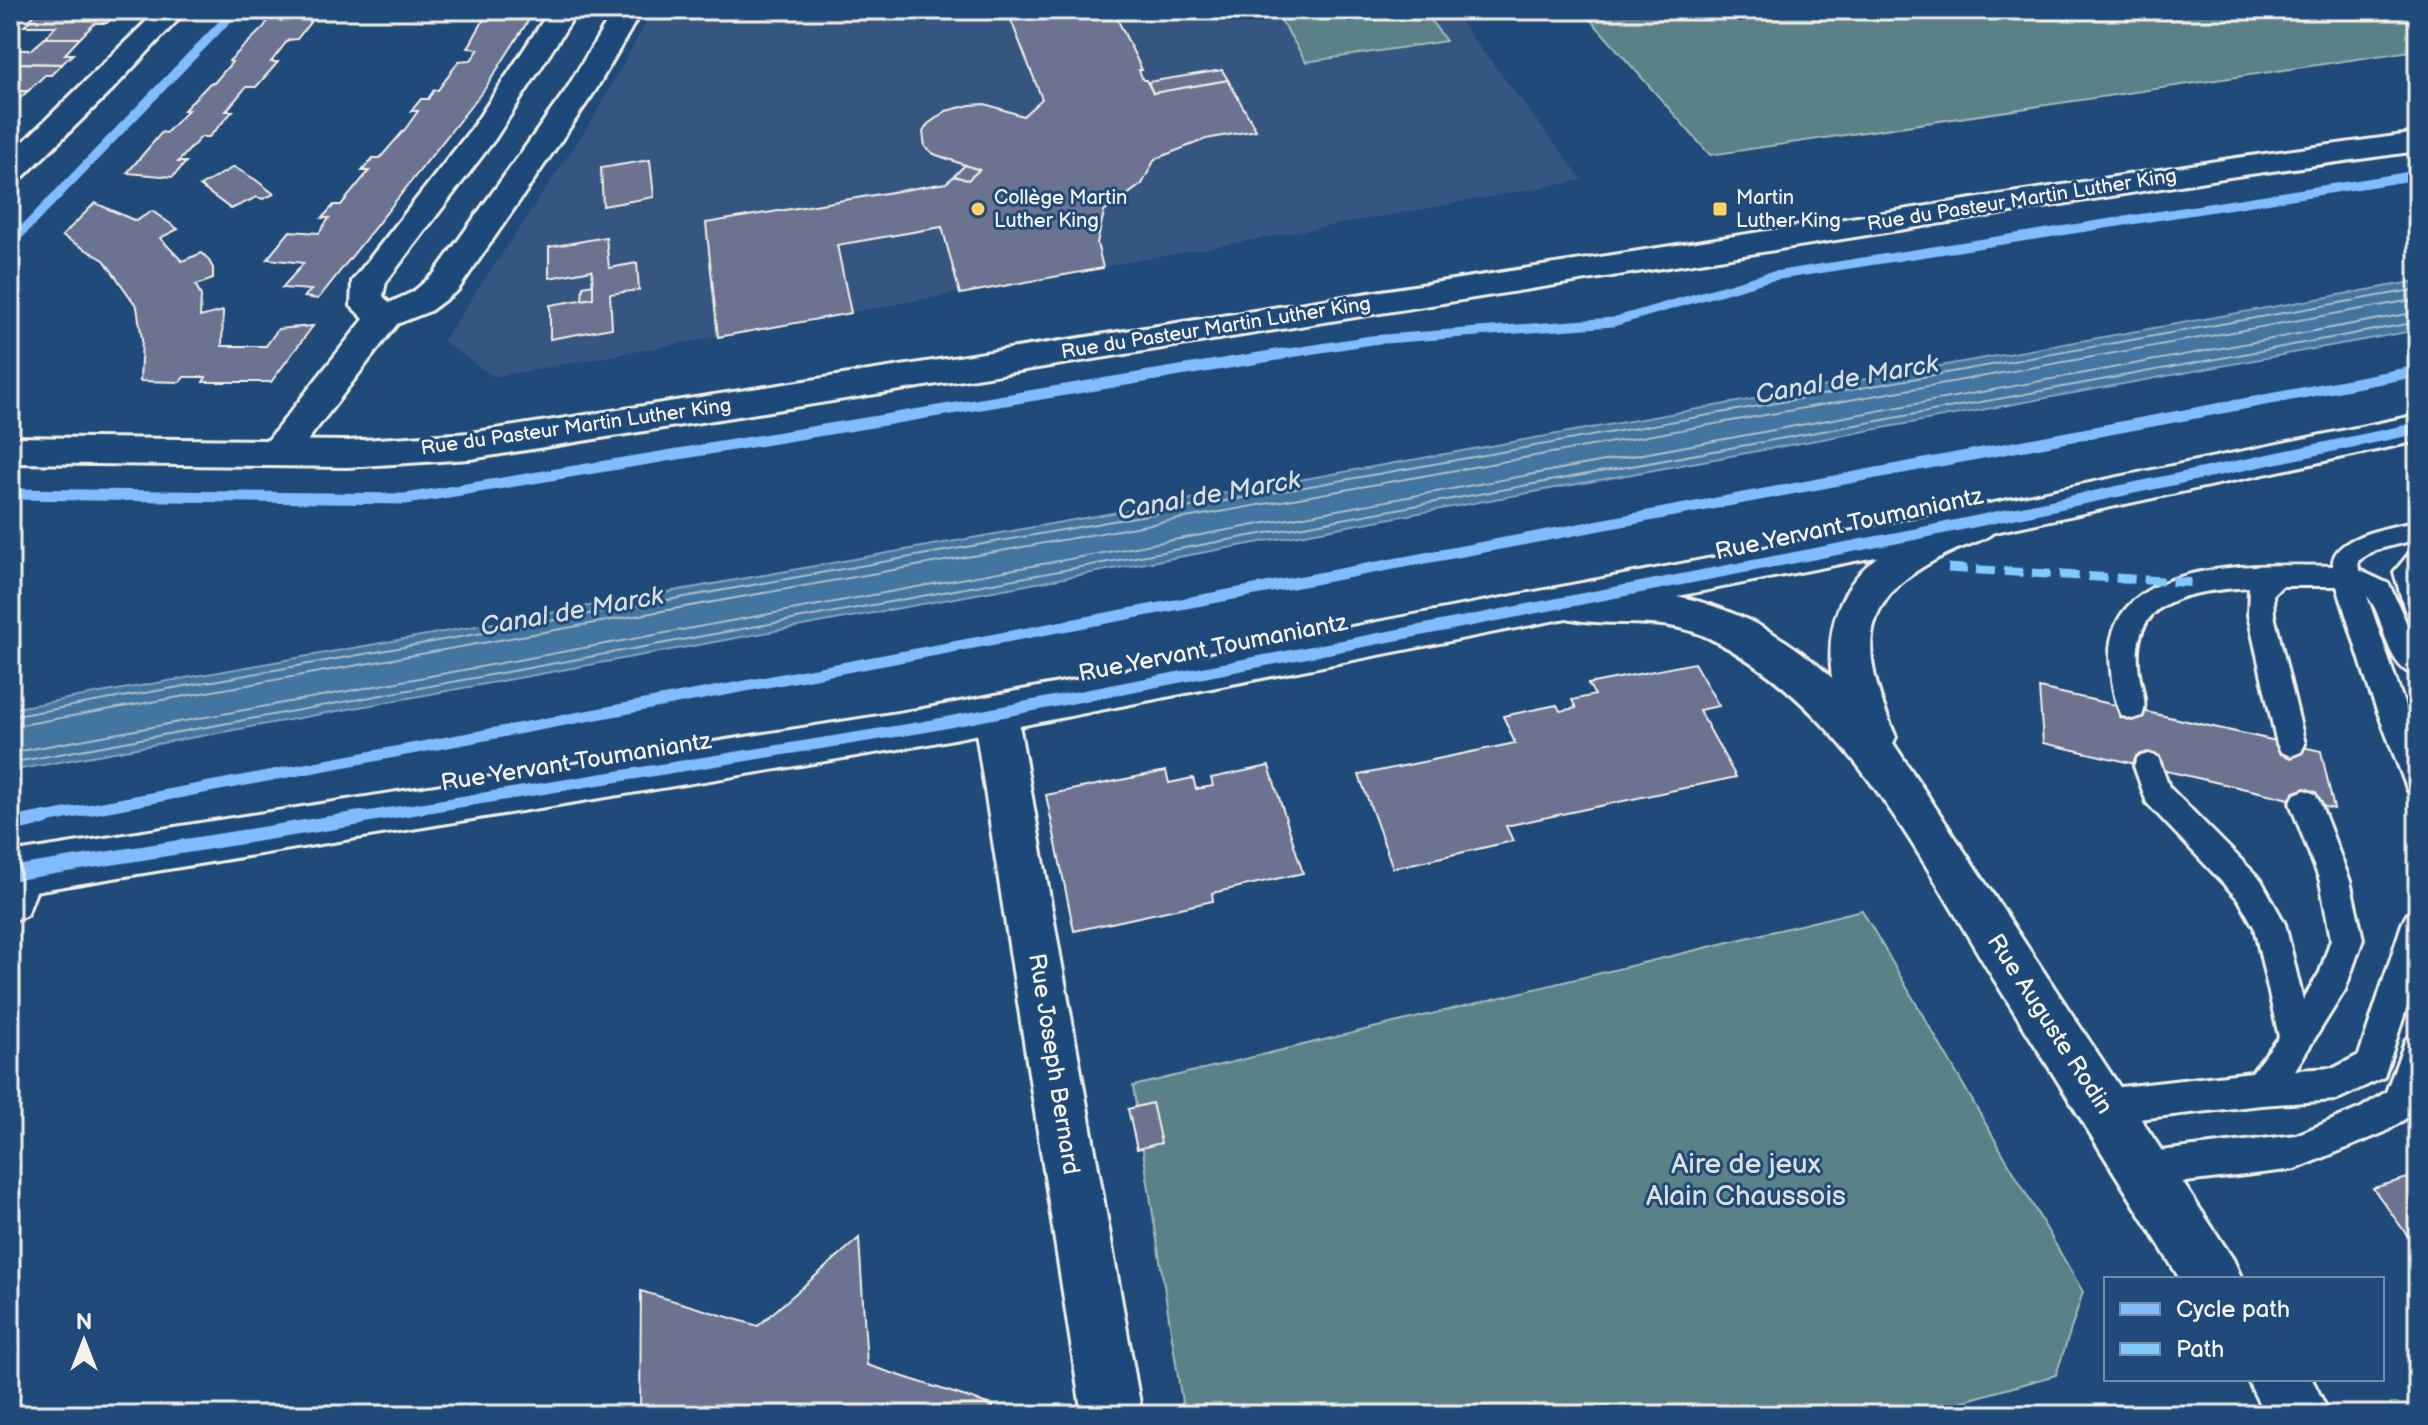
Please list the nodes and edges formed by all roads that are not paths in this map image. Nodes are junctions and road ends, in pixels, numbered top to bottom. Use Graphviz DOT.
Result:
graph roads {
  1 [pos="173,10"];
  2 [pos="564,10"];
  3 [pos="628,10"];
  4 [pos="484,133"];
  5 [pos="550,136"];
  6 [pos="2418,142"];
  7 [pos="10,172"];
  8 [pos="385,316"];
  9 [pos="2418,428"];
  10 [pos="10,450"];
  11 [pos="278,453"];
  12 [pos="2006,514"];
  13 [pos="2418,530"];
  14 [pos="2418,561"];
  15 [pos="2276,576"];
  16 [pos="2347,576"];
  17 [pos="1552,604"];
  18 [pos="2418,617"];
  19 [pos="2418,666"];
  20 [pos="2132,708"];
  21 [pos="995,713"];
  22 [pos="2291,744"];
  23 [pos="2414,745"];
  24 [pos="2148,766"];
  25 [pos="1888,769"];
  26 [pos="2418,782"];
  27 [pos="2305,803"];
  28 [pos="13,883"];
  29 [pos="2418,924"];
  30 [pos="2296,1041"];
  31 [pos="2418,1050"];
  32 [pos="2261,1088"];
  33 [pos="2103,1106"];
  34 [pos="2143,1170"];
  35 [pos="2212,1277"];
  36 [pos="1112,1415"];
  1 -- 7 [label="street"];
  2 -- 4 [label="street"];
  3 -- 5 [label="street"];
  4 -- 5 [label="street"];
  4 -- 8 [label="street"];
  5 -- 8 [label="street"];
  6 -- 11 [label="street, Rue du Pasteur Martin Luther King"];
  8 -- 11 [label="street"];
  9 -- 12 [label="street, Rue Yervant Toumaniantz"];
  10 -- 11 [label="street, Rue du Pasteur Martin Luther King"];
  12 -- 17 [label="street, Rue Yervant Toumaniantz"];
  12 -- 25 [label="street, Rue Auguste Rodin"];
  13 -- 16 [label="lane"];
  14 -- 18 [label="lane"];
  15 -- 16 [label="lane"];
  15 -- 20 [label="lane"];
  15 -- 22 [label="lane"];
  16 -- 19 [label="lane"];
  16 -- 23 [label="lane"];
  17 -- 21 [label="street, Rue Yervant Toumaniantz"];
  17 -- 25 [label="street, Rue Auguste Rodin"];
  21 -- 28 [label="street, Rue Yervant Toumaniantz"];
  21 -- 36 [label="street, Rue Joseph Bernard"];
  23 -- 26 [label="lane"];
  24 -- 30 [label="lane"];
  25 -- 33 [label="street, Rue Auguste Rodin"];
  27 -- 30 [label="lane"];
  29 -- 32 [label="lane"];
  30 -- 32 [label="lane"];
  31 -- 34 [label="lane"];
  32 -- 33 [label="lane"];
  33 -- 34 [label="street, Rue Auguste Rodin"];
  34 -- 35 [label="street, Rue Auguste Rodin"];
}
